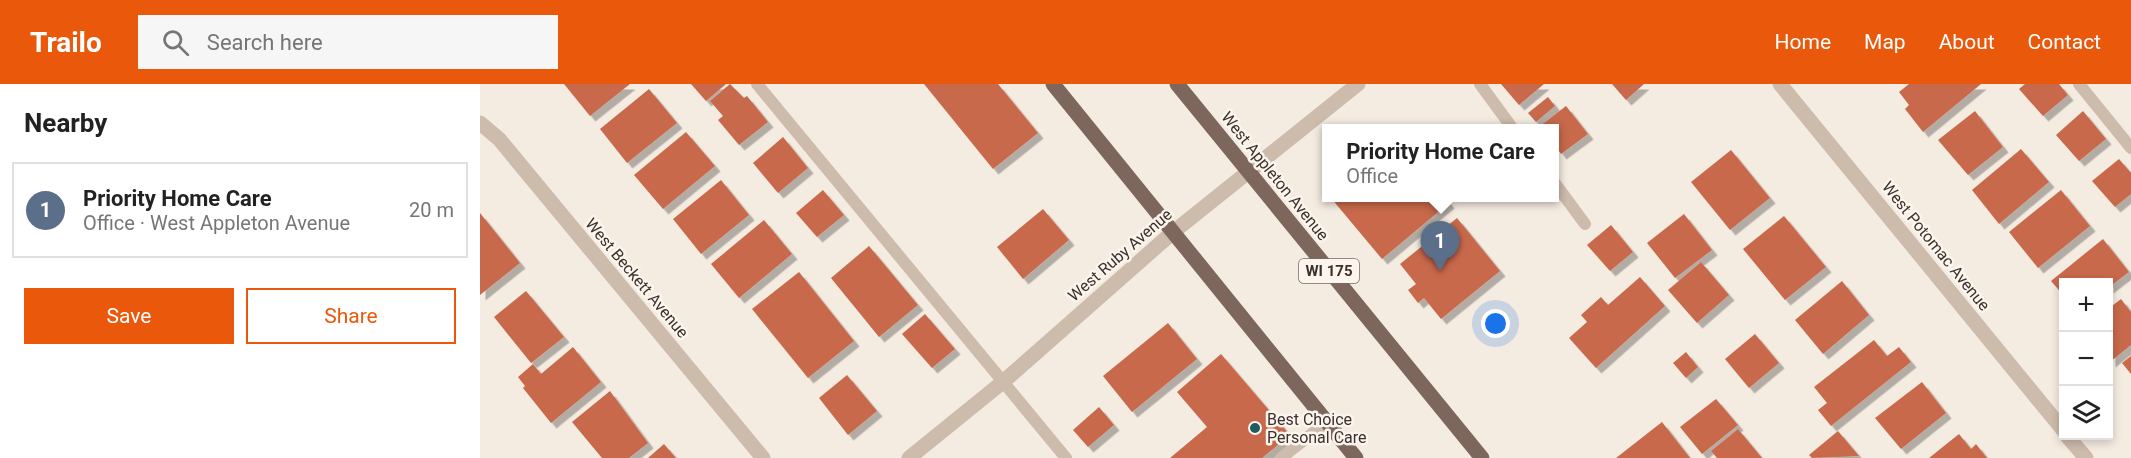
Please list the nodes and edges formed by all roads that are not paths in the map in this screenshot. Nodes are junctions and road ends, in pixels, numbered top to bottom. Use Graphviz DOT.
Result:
graph roads {
  1 [pos="757,84"];
  2 [pos="1053,84"];
  3 [pos="1177,84"];
  4 [pos="1358,84"];
  5 [pos="1480,84"];
  6 [pos="1780,84"];
  7 [pos="2079,84"];
  8 [pos="480,123"];
  9 [pos="1509,124"];
  10 [pos="2131,148"];
  11 [pos="1247,172"];
  12 [pos="1559,189"];
  13 [pos="1585,224"];
  14 [pos="1172,232"];
  15 [pos="1004,381"];
  16 [pos="1327,422"];
  17 [pos="2059,425"];
  18 [pos="2071,440"];
  19 [pos="763,458"];
  20 [pos="909,458"];
  21 [pos="1066,458"];
  22 [pos="1281,458"];
  23 [pos="1356,458"];
  24 [pos="1482,458"];
  25 [pos="2086,458"];
  1 -- 15 [label="lane"];
  2 -- 14 [label="main road"];
  3 -- 11 [label="main road, West Appleton Avenue / WI 175"];
  4 -- 11 [label="street, West Ruby Avenue"];
  5 -- 9 [label="lane"];
  6 -- 17 [label="street, West Potomac Avenue"];
  7 -- 10 [label="lane"];
  8 -- 19 [label="street, West Beckett Avenue"];
  11 -- 14 [label="street, West Ruby Avenue"];
  11 -- 24 [label="main road, West Appleton Avenue / WI 175"];
  12 -- 13 [label="lane"];
  14 -- 15 [label="street, West Ruby Avenue"];
  14 -- 16 [label="main road"];
  15 -- 20 [label="street, West Ruby Avenue"];
  15 -- 21 [label="lane"];
  16 -- 22 [label="lane"];
  16 -- 23 [label="main road"];
  18 -- 25 [label="street"];
}
